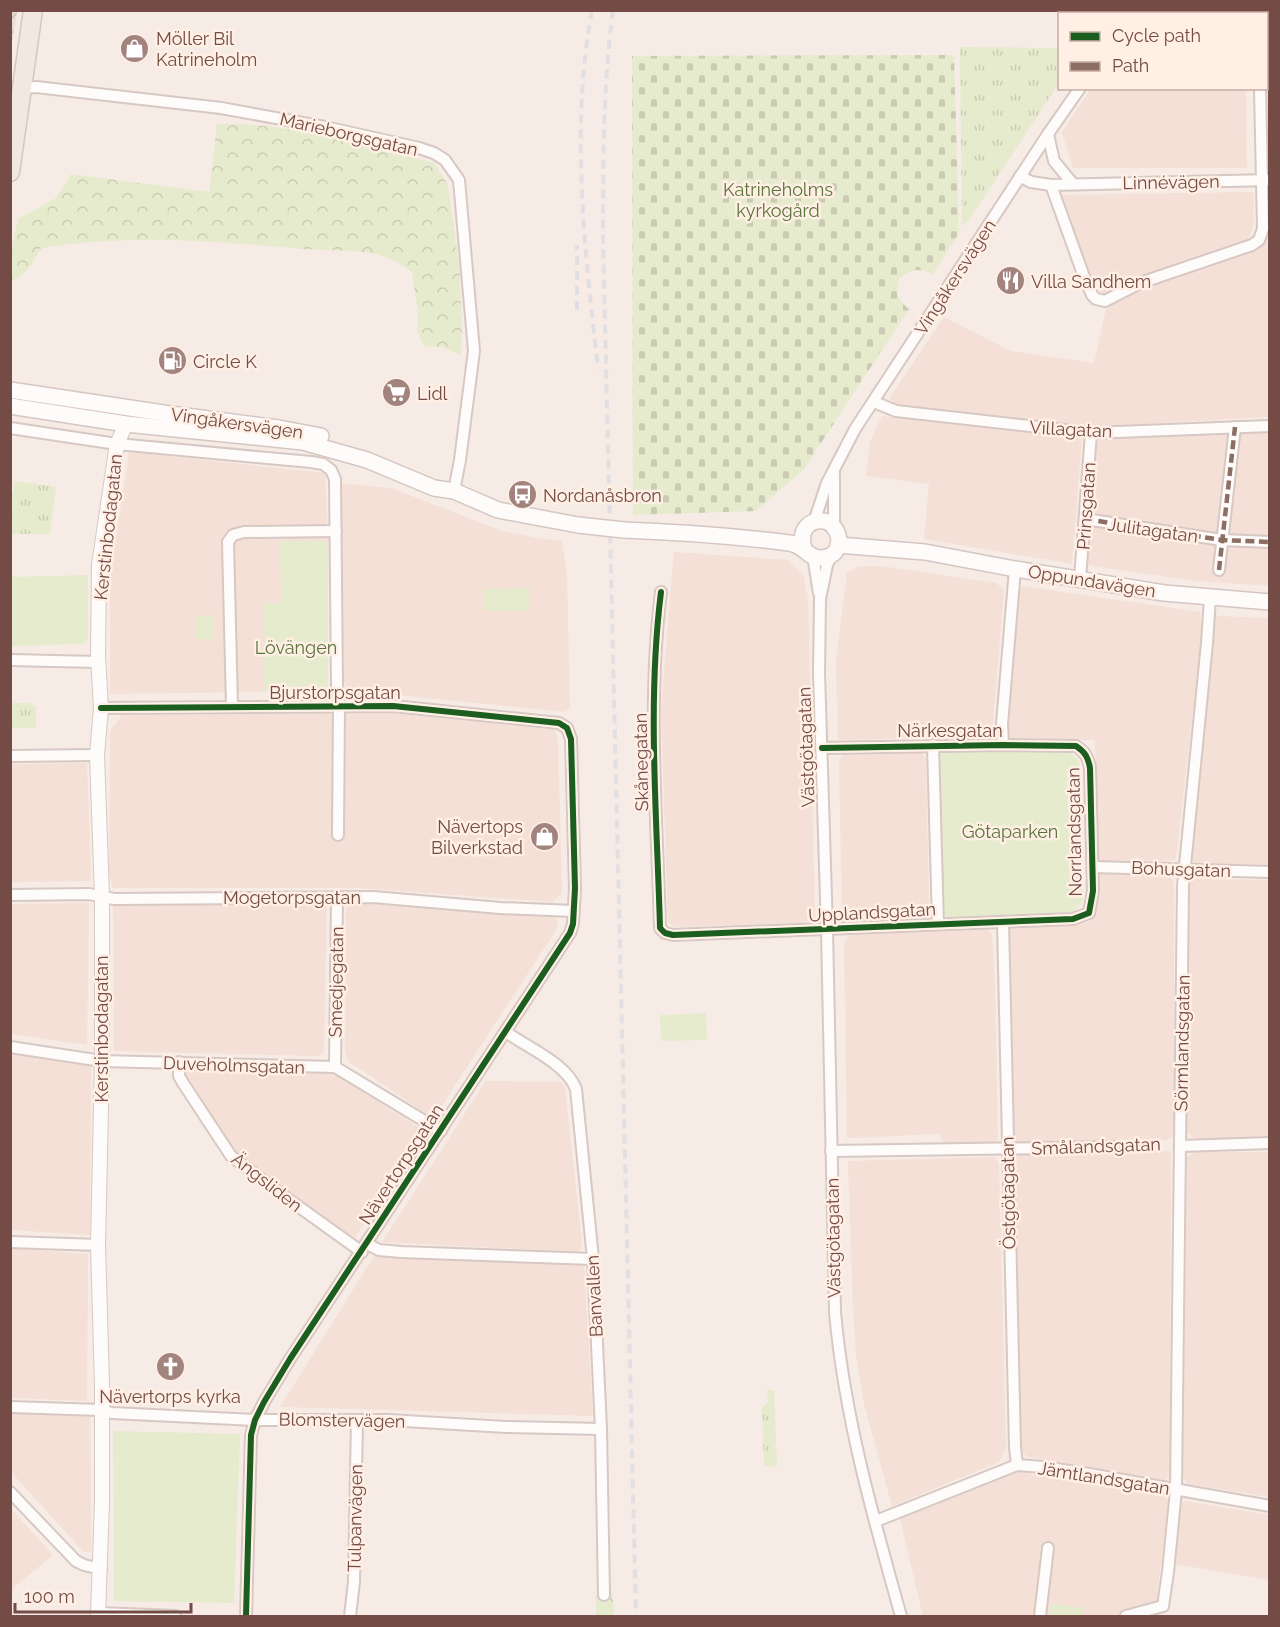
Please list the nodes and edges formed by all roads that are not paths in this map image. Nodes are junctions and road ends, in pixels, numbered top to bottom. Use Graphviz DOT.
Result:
graph roads {
  1 [pos="33,10"];
  2 [pos="23,87"];
  3 [pos="1079,90"];
  4 [pos="1260,90"];
  5 [pos="1048,134"];
  6 [pos="10,172"];
  7 [pos="1020,176"];
  8 [pos="1265,180"];
  9 [pos="1073,184"];
  10 [pos="1051,185"];
  11 [pos="10,390"];
  12 [pos="874,402"];
  13 [pos="10,406"];
  14 [pos="131,408"];
  15 [pos="126,424"];
  16 [pos="1269,426"];
  17 [pos="1235,427"];
  18 [pos="10,428"];
  19 [pos="1091,433"];
  20 [pos="117,444"];
  21 [pos="835,468"];
  22 [pos="454,491"];
  23 [pos="1085,519"];
  24 [pos="809,526"];
  25 [pos="336,531"];
  26 [pos="725,536"];
  27 [pos="835,539"];
  28 [pos="1222,540"];
  29 [pos="1269,542"];
  30 [pos="808,552"];
  31 [pos="1015,569"];
  32 [pos="1219,570"];
  33 [pos="1080,579"];
  34 [pos="661,592"];
  35 [pos="1210,598"];
  36 [pos="820,600"];
  37 [pos="1269,602"];
  38 [pos="10,660"];
  39 [pos="98,662"];
  40 [pos="232,706"];
  41 [pos="339,706"];
  42 [pos="101,708"];
  43 [pos="567,728"];
  44 [pos="933,745"];
  45 [pos="1003,745"];
  46 [pos="1078,747"];
  47 [pos="822,748"];
  48 [pos="97,755"];
  49 [pos="10,756"];
  50 [pos="338,836"];
  51 [pos="1093,867"];
  52 [pos="1186,869"];
  53 [pos="1269,872"];
  54 [pos="10,895"];
  55 [pos="102,896"];
  56 [pos="337,897"];
  57 [pos="574,911"];
  58 [pos="1083,916"];
  59 [pos="1003,922"];
  60 [pos="938,924"];
  61 [pos="827,930"];
  62 [pos="663,931"];
  63 [pos="506,1032"];
  64 [pos="10,1047"];
  65 [pos="102,1061"];
  66 [pos="179,1062"];
  67 [pos="335,1067"];
  68 [pos="441,1131"];
  69 [pos="1269,1143"];
  70 [pos="1181,1146"];
  71 [pos="1114,1147"];
  72 [pos="1007,1149"];
  73 [pos="831,1151"];
  74 [pos="10,1242"];
  75 [pos="98,1245"];
  76 [pos="364,1248"];
  77 [pos="593,1259"];
  78 [pos="10,1407"];
  79 [pos="101,1410"];
  80 [pos="255,1420"];
  81 [pos="357,1420"];
  82 [pos="601,1429"];
  83 [pos="1017,1465"];
  84 [pos="1176,1490"];
  85 [pos="10,1492"];
  86 [pos="1269,1506"];
  87 [pos="876,1521"];
  88 [pos="1048,1548"];
  89 [pos="101,1569"];
  90 [pos="604,1595"];
  91 [pos="98,1615"];
  92 [pos="176,1617"];
  93 [pos="246,1617"];
  94 [pos="350,1617"];
  95 [pos="901,1617"];
  96 [pos="1040,1617"];
  97 [pos="1126,1617"];
  1 -- 2 [label="main road"];
  2 -- 6 [label="main road"];
  2 -- 22 [label="street, Marieborgsgatan"];
  3 -- 5 [label="street, Vingåkersvägen"];
  4 -- 8 [label="street"];
  5 -- 7 [label="street, Vingåkersvägen"];
  5 -- 9 [label="street"];
  7 -- 10 [label="street, Linnévägen"];
  7 -- 12 [label="street, Vingåkersvägen"];
  8 -- 9 [label="street, Linnévägen"];
  8 -- 10 [label="street"];
  9 -- 10 [label="street, Linnévägen"];
  11 -- 14 [label="main road, Vingåkersvägen"];
  12 -- 19 [label="street, Villagatan"];
  12 -- 21 [label="street, Vingåkersvägen"];
  13 -- 15 [label="main road, Vingåkersvägen"];
  14 -- 15 [label="main road"];
  14 -- 22 [label="main road, Vingåkersvägen"];
  15 -- 20 [label="street"];
  15 -- 22 [label="main road, Vingåkersvägen"];
  16 -- 17 [label="street, Villagatan"];
  17 -- 19 [label="street, Villagatan"];
  17 -- 28 [label="street, Julitagatan"];
  18 -- 20 [label="street, Vingåkersvägen"];
  19 -- 23 [label="street, Prinsgatan"];
  20 -- 25 [label="street, Vingåkersvägen"];
  20 -- 39 [label="street, Kerstinbodagatan"];
  21 -- 24 [label="street, Vingåkersvägen"];
  21 -- 27 [label="street, Vingåkersvägen"];
  22 -- 26 [label="main road, Vingåkersvägen, bridge"];
  23 -- 28 [label="street, Julitagatan"];
  23 -- 33 [label="street, Prinsgatan"];
  24 -- 26 [label="main road, Vingåkersvägen"];
  24 -- 27 [label="main road, Vingåkersvägen"];
  24 -- 30 [label="main road, Vingåkersvägen"];
  25 -- 40 [label="street"];
  25 -- 41 [label="street"];
  26 -- 30 [label="main road, Vingåkersvägen"];
  27 -- 30 [label="main road, Vingåkersvägen"];
  27 -- 31 [label="main road, Oppundavägen"];
  27 -- 36 [label="street, Västgötagatan"];
  28 -- 29 [label="street, Julitagatan"];
  28 -- 32 [label="street, Julitagatan"];
  30 -- 36 [label="street, Västgötagatan"];
  31 -- 33 [label="main road, Oppundavägen"];
  31 -- 45 [label="street"];
  33 -- 35 [label="main road, Oppundavägen"];
  34 -- 62 [label="street, Skånegatan"];
  35 -- 37 [label="main road, Oppundavägen"];
  35 -- 52 [label="street, Sörmlandsgatan"];
  36 -- 47 [label="street, Västgötagatan"];
  38 -- 39 [label="street"];
  39 -- 42 [label="street, Kerstinbodagatan"];
  40 -- 41 [label="street, Bjurstorpsgatan"];
  40 -- 42 [label="street, Bjurstorpsgatan"];
  41 -- 43 [label="street, Bjurstorpsgatan"];
  41 -- 50 [label="street"];
  42 -- 48 [label="street, Kerstinbodagatan"];
  43 -- 57 [label="street, Nävertorpsgatan"];
  44 -- 45 [label="street, Närkesgatan"];
  44 -- 47 [label="street, Närkesgatan"];
  44 -- 60 [label="street"];
  45 -- 46 [label="street, Närkesgatan"];
  46 -- 51 [label="street, Norrlandsgatan"];
  47 -- 61 [label="street, Västgötagatan"];
  48 -- 49 [label="street"];
  48 -- 55 [label="street, Kerstinbodagatan"];
  51 -- 52 [label="street, Bohusgatan"];
  51 -- 58 [label="street, Norrlandsgatan"];
  52 -- 53 [label="street, Bohusgatan"];
  52 -- 70 [label="street, Sörmlandsgatan"];
  54 -- 55 [label="street, Mogetorpsgatan"];
  55 -- 56 [label="street, Mogetorpsgatan"];
  55 -- 65 [label="street, Kerstinbodagatan"];
  56 -- 57 [label="street, Mogetorpsgatan"];
  56 -- 67 [label="street, Smedjegatan"];
  57 -- 63 [label="street, Nävertorpsgatan"];
  58 -- 59 [label="street, Upplandsgatan"];
  59 -- 60 [label="street, Upplandsgatan"];
  59 -- 72 [label="street, Östgötagatan"];
  60 -- 61 [label="street, Upplandsgatan"];
  61 -- 62 [label="street, Upplandsgatan"];
  61 -- 73 [label="street, Västgötagatan"];
  63 -- 68 [label="street, Nävertorpsgatan"];
  63 -- 77 [label="street, Banvallen"];
  64 -- 65 [label="street, Duveholmsgatan"];
  65 -- 66 [label="street, Duveholmsgatan"];
  65 -- 75 [label="street, Kerstinbodagatan"];
  66 -- 67 [label="street, Duveholmsgatan"];
  66 -- 76 [label="street, Ängsliden"];
  67 -- 68 [label="street, Duveholmsgatan"];
  68 -- 76 [label="street, Nävertorpsgatan"];
  69 -- 70 [label="street, Smålandsgatan"];
  70 -- 84 [label="street, Sörmlandsgatan"];
  71 -- 72 [label="street, Smålandsgatan"];
  72 -- 73 [label="street, Smålandsgatan"];
  72 -- 83 [label="street, Östgötagatan"];
  73 -- 87 [label="street, Västgötagatan"];
  74 -- 75 [label="street"];
  75 -- 79 [label="street, Kerstinbodagatan"];
  76 -- 77 [label="street, Ängsliden"];
  76 -- 80 [label="street, Nävertorpsgatan"];
  77 -- 82 [label="street, Banvallen"];
  78 -- 79 [label="street, Blomstervägen"];
  79 -- 80 [label="street, Blomstervägen"];
  79 -- 89 [label="street, Kerstinbodagatan"];
  80 -- 81 [label="street, Blomstervägen"];
  80 -- 93 [label="street, Nävertorpsgatan"];
  81 -- 82 [label="street, Blomstervägen"];
  81 -- 94 [label="street, Tulpanvägen"];
  82 -- 90 [label="street, Banvallen"];
  83 -- 84 [label="street, Jämtlandsgatan"];
  83 -- 87 [label="street, Jämtlandsgatan"];
  84 -- 86 [label="street, Jämtlandsgatan"];
  84 -- 97 [label="street, Sörmlandsgatan"];
  85 -- 89 [label="street"];
  87 -- 95 [label="street, Västgötagatan"];
  88 -- 96 [label="street"];
  89 -- 91 [label="street, Kerstinbodagatan"];
  91 -- 92 [label="street"];
}
